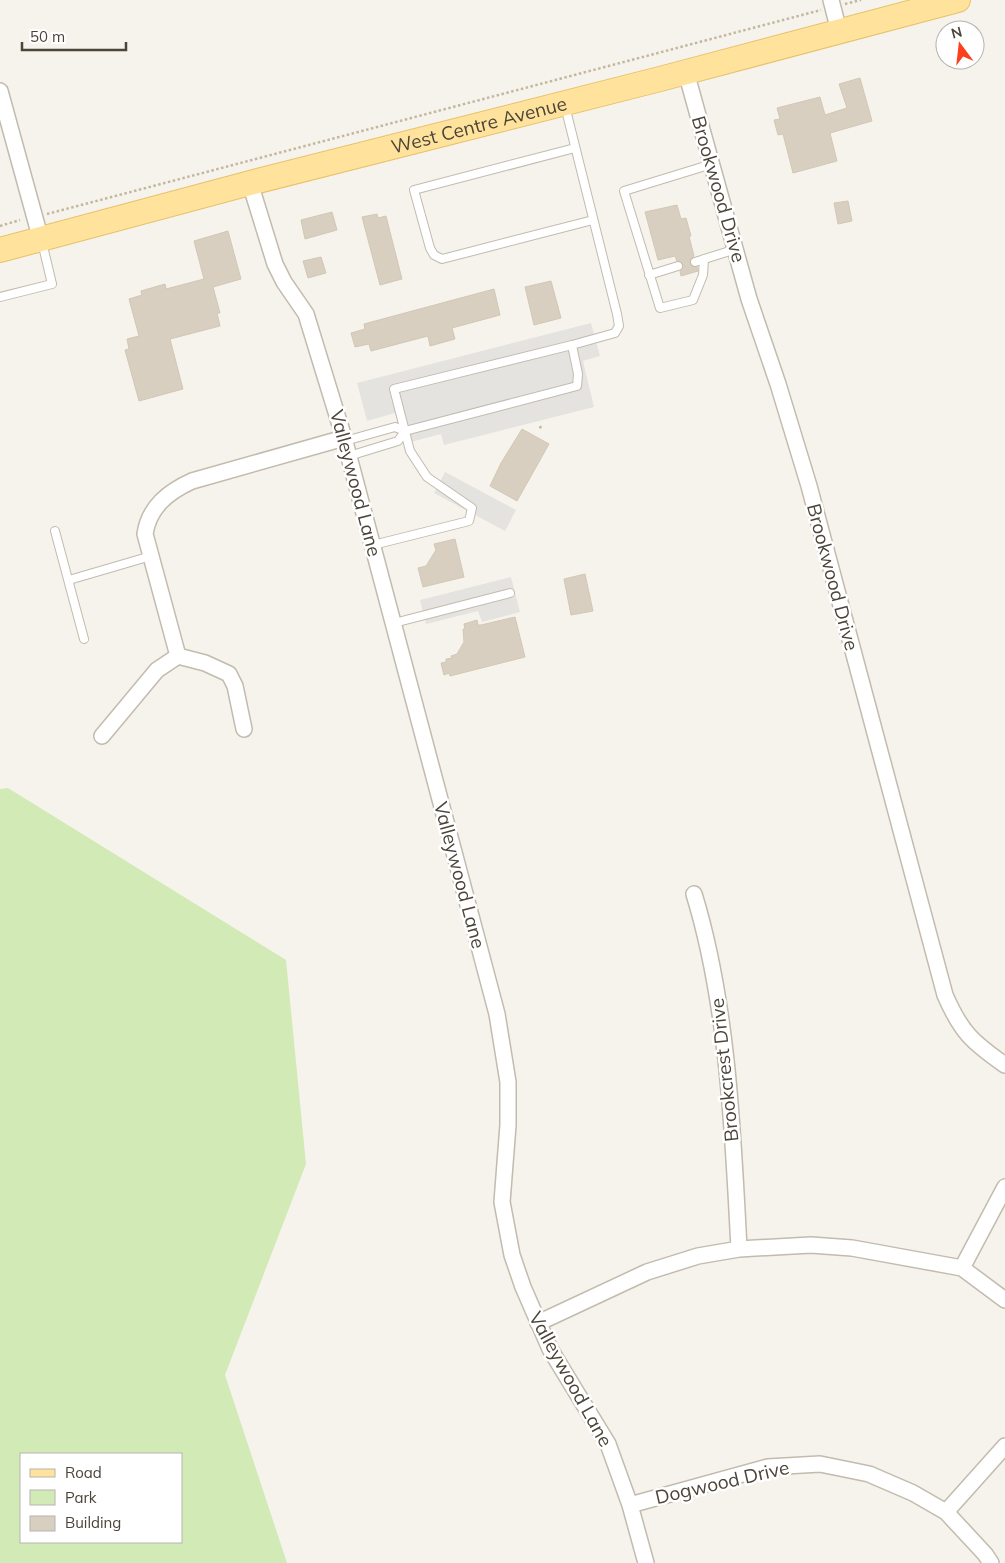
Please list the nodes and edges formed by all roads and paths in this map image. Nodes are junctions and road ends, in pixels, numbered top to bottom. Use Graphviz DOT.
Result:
graph roads {
  1 [pos="861,0"];
  2 [pos="958,0"];
  3 [pos="832,4"];
  4 [pos="839,31"];
  5 [pos="686,72"];
  6 [pos="0,91"];
  7 [pos="564,103"];
  8 [pos="575,148"];
  9 [pos="712,164"];
  10 [pos="250,183"];
  11 [pos="35,217"];
  12 [pos="593,220"];
  13 [pos="0,226"];
  14 [pos="41,240"];
  15 [pos="736,249"];
  16 [pos="0,250"];
  17 [pos="704,259"];
  18 [pos="695,262"];
  19 [pos="678,266"];
  20 [pos="649,275"];
  21 [pos="0,297"];
  22 [pos="572,345"];
  23 [pos="405,431"];
  24 [pos="345,439"];
  25 [pos="349,456"];
  26 [pos="55,531"];
  27 [pos="373,545"];
  28 [pos="151,556"];
  29 [pos="69,580"];
  30 [pos="510,594"];
  31 [pos="394,623"];
  32 [pos="84,639"];
  33 [pos="178,656"];
  34 [pos="244,729"];
  35 [pos="102,736"];
  36 [pos="694,894"];
  37 [pos="1005,1064"];
  38 [pos="1005,1187"];
  39 [pos="738,1249"];
  40 [pos="962,1268"];
  41 [pos="1005,1300"];
  42 [pos="538,1323"];
  43 [pos="1005,1446"];
  44 [pos="630,1504"];
  45 [pos="946,1512"];
  46 [pos="646,1563"];
  47 [pos="990,1563"];
  1 -- 3 [label="path"];
  2 -- 4 [label="main road, West Centre Avenue"];
  3 -- 4 [label="street"];
  3 -- 11 [label="path"];
  4 -- 5 [label="main road, West Centre Avenue"];
  5 -- 7 [label="main road, West Centre Avenue"];
  5 -- 9 [label="street, Brookwood Drive"];
  6 -- 11 [label="street"];
  7 -- 8 [label="lane"];
  7 -- 10 [label="main road, West Centre Avenue"];
  8 -- 12 [label="lane"];
  8 -- 12 [label="lane"];
  9 -- 15 [label="street, Brookwood Drive"];
  9 -- 20 [label="lane"];
  10 -- 14 [label="main road, West Centre Avenue"];
  10 -- 24 [label="street, Valleywood Lane"];
  11 -- 13 [label="path"];
  11 -- 14 [label="street"];
  12 -- 22 [label="lane"];
  14 -- 16 [label="main road, West Centre Avenue"];
  14 -- 21 [label="lane"];
  15 -- 17 [label="lane"];
  15 -- 37 [label="street, Brookwood Drive"];
  17 -- 18 [label="lane"];
  17 -- 20 [label="lane"];
  19 -- 20 [label="lane"];
  22 -- 23 [label="lane"];
  22 -- 23 [label="lane"];
  23 -- 24 [label="lane"];
  23 -- 25 [label="lane"];
  23 -- 27 [label="lane"];
  24 -- 25 [label="street, Valleywood Lane"];
  24 -- 28 [label="street"];
  25 -- 27 [label="street, Valleywood Lane"];
  26 -- 29 [label="lane"];
  27 -- 31 [label="street, Valleywood Lane"];
  28 -- 29 [label="lane"];
  28 -- 33 [label="street"];
  29 -- 32 [label="lane"];
  30 -- 31 [label="lane"];
  31 -- 42 [label="street, Valleywood Lane"];
  33 -- 34 [label="street"];
  33 -- 35 [label="street"];
  36 -- 39 [label="street, Brookcrest Drive"];
  38 -- 40 [label="street"];
  39 -- 40 [label="street"];
  39 -- 42 [label="street"];
  40 -- 41 [label="street"];
  42 -- 44 [label="street, Valleywood Lane"];
  43 -- 45 [label="street"];
  44 -- 45 [label="street, Dogwood Drive"];
  44 -- 46 [label="street, Valleywood Lane"];
  45 -- 47 [label="street, Dogwood Drive"];
}
